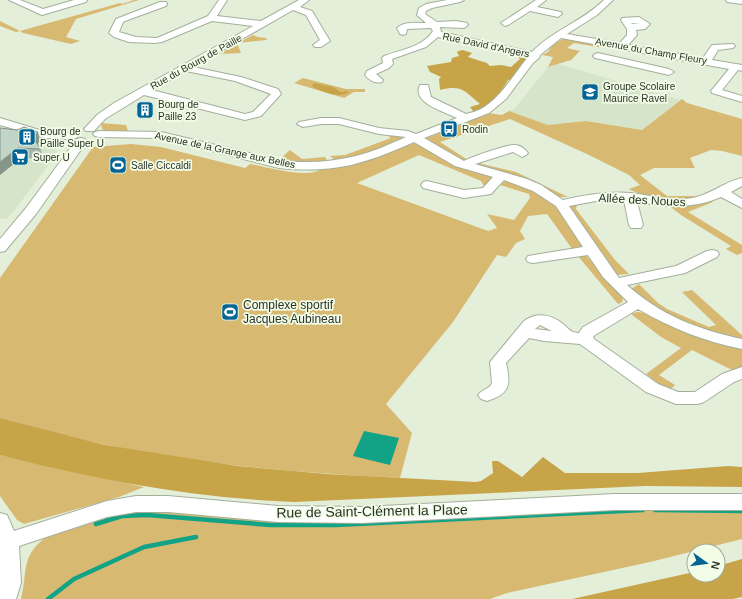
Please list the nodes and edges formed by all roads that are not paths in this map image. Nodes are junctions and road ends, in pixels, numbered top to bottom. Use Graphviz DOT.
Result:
graph roads {
  1 [pos="13,0"];
  2 [pos="83,0"];
  3 [pos="223,0"];
  4 [pos="460,0"];
  5 [pos="542,0"];
  6 [pos="595,0"];
  7 [pos="730,0"];
  8 [pos="608,1"];
  9 [pos="300,2"];
  10 [pos="742,2"];
  11 [pos="163,4"];
  12 [pos="530,8"];
  13 [pos="558,14"];
  14 [pos="211,18"];
  15 [pos="505,23"];
  16 [pos="262,24"];
  17 [pos="434,24"];
  18 [pos="464,25"];
  19 [pos="630,27"];
  20 [pos="403,32"];
  21 [pos="436,34"];
  22 [pos="560,35"];
  23 [pos="155,41"];
  24 [pos="166,44"];
  25 [pos="318,45"];
  26 [pos="622,46"];
  27 [pos="730,46"];
  28 [pos="643,50"];
  29 [pos="536,56"];
  30 [pos="598,56"];
  31 [pos="706,61"];
  32 [pos="631,64"];
  33 [pos="739,67"];
  34 [pos="185,68"];
  35 [pos="669,72"];
  36 [pos="378,80"];
  37 [pos="424,87"];
  38 [pos="142,91"];
  39 [pos="740,99"];
  40 [pos="466,119"];
  41 [pos="0,122"];
  42 [pos="303,124"];
  43 [pos="95,132"];
  44 [pos="414,138"];
  45 [pos="76,139"];
  46 [pos="522,153"];
  47 [pos="465,165"];
  48 [pos="502,176"];
  49 [pos="742,182"];
  50 [pos="427,185"];
  51 [pos="722,192"];
  52 [pos="630,197"];
  53 [pos="561,204"];
  54 [pos="742,204"];
  55 [pos="636,225"];
  56 [pos="5,235"];
  57 [pos="0,248"];
  58 [pos="592,250"];
  59 [pos="712,254"];
  60 [pos="533,259"];
  61 [pos="616,283"];
  62 [pos="638,303"];
  63 [pos="585,339"];
  64 [pos="742,344"];
  65 [pos="742,373"];
  66 [pos="486,395"];
  67 [pos="742,502"];
  68 [pos="0,521"];
  69 [pos="8,542"];
  70 [pos="5,599"];
  1 -- 2 [label="street"];
  3 -- 14 [label="street"];
  4 -- 17 [label="street"];
  5 -- 12 [label="street"];
  6 -- 8 [label="street"];
  7 -- 10 [label="street"];
  8 -- 22 [label="street, Avenue de la Grange aux Belles"];
  9 -- 16 [label="street, Rue du Bourg de Paille"];
  9 -- 25 [label="street"];
  11 -- 23 [label="street"];
  12 -- 13 [label="street"];
  12 -- 15 [label="street"];
  14 -- 16 [label="street"];
  14 -- 23 [label="street"];
  16 -- 34 [label="street, Rue du Bourg de Paille"];
  17 -- 18 [label="street"];
  17 -- 20 [label="street"];
  17 -- 21 [label="street"];
  19 -- 26 [label="street"];
  21 -- 29 [label="street, Rue David d'Angers"];
  21 -- 36 [label="street"];
  22 -- 26 [label="street, Avenue du Champ Fleury"];
  22 -- 29 [label="street, Avenue de la Grange aux Belles"];
  23 -- 24 [label="street"];
  26 -- 28 [label="street, Avenue du Champ Fleury"];
  27 -- 31 [label="street"];
  28 -- 31 [label="street, Avenue du Champ Fleury"];
  28 -- 32 [label="street"];
  29 -- 40 [label="street, Avenue de la Grange aux Belles"];
  30 -- 32 [label="street"];
  31 -- 33 [label="street, Avenue du Champ Fleury"];
  32 -- 35 [label="street"];
  33 -- 39 [label="street"];
  34 -- 38 [label="street, Rue du Bourg de Paille"];
  34 -- 38 [label="street"];
  37 -- 40 [label="street"];
  38 -- 43 [label="street, Rue du Bourg de Paille"];
  40 -- 44 [label="street, Avenue de la Grange aux Belles"];
  41 -- 45 [label="street"];
  42 -- 44 [label="street"];
  43 -- 44 [label="street, Avenue de la Grange aux Belles"];
  43 -- 45 [label="street"];
  44 -- 47 [label="street"];
  45 -- 56 [label="street"];
  46 -- 47 [label="street"];
  47 -- 48 [label="street"];
  48 -- 50 [label="street"];
  48 -- 53 [label="street"];
  49 -- 51 [label="street, Allée des Noues"];
  51 -- 52 [label="street, Allée des Noues"];
  51 -- 54 [label="street"];
  52 -- 53 [label="street, Allée des Noues"];
  52 -- 55 [label="street"];
  53 -- 58 [label="street"];
  56 -- 57 [label="street"];
  58 -- 60 [label="street"];
  58 -- 61 [label="street"];
  59 -- 61 [label="street"];
  61 -- 62 [label="street"];
  62 -- 63 [label="street"];
  62 -- 64 [label="street"];
  63 -- 65 [label="street"];
  63 -- 66 [label="street"];
  67 -- 69 [label="street, Rue de Saint-Clément la Place"];
  68 -- 69 [label="street"];
  69 -- 70 [label="street"];
}
